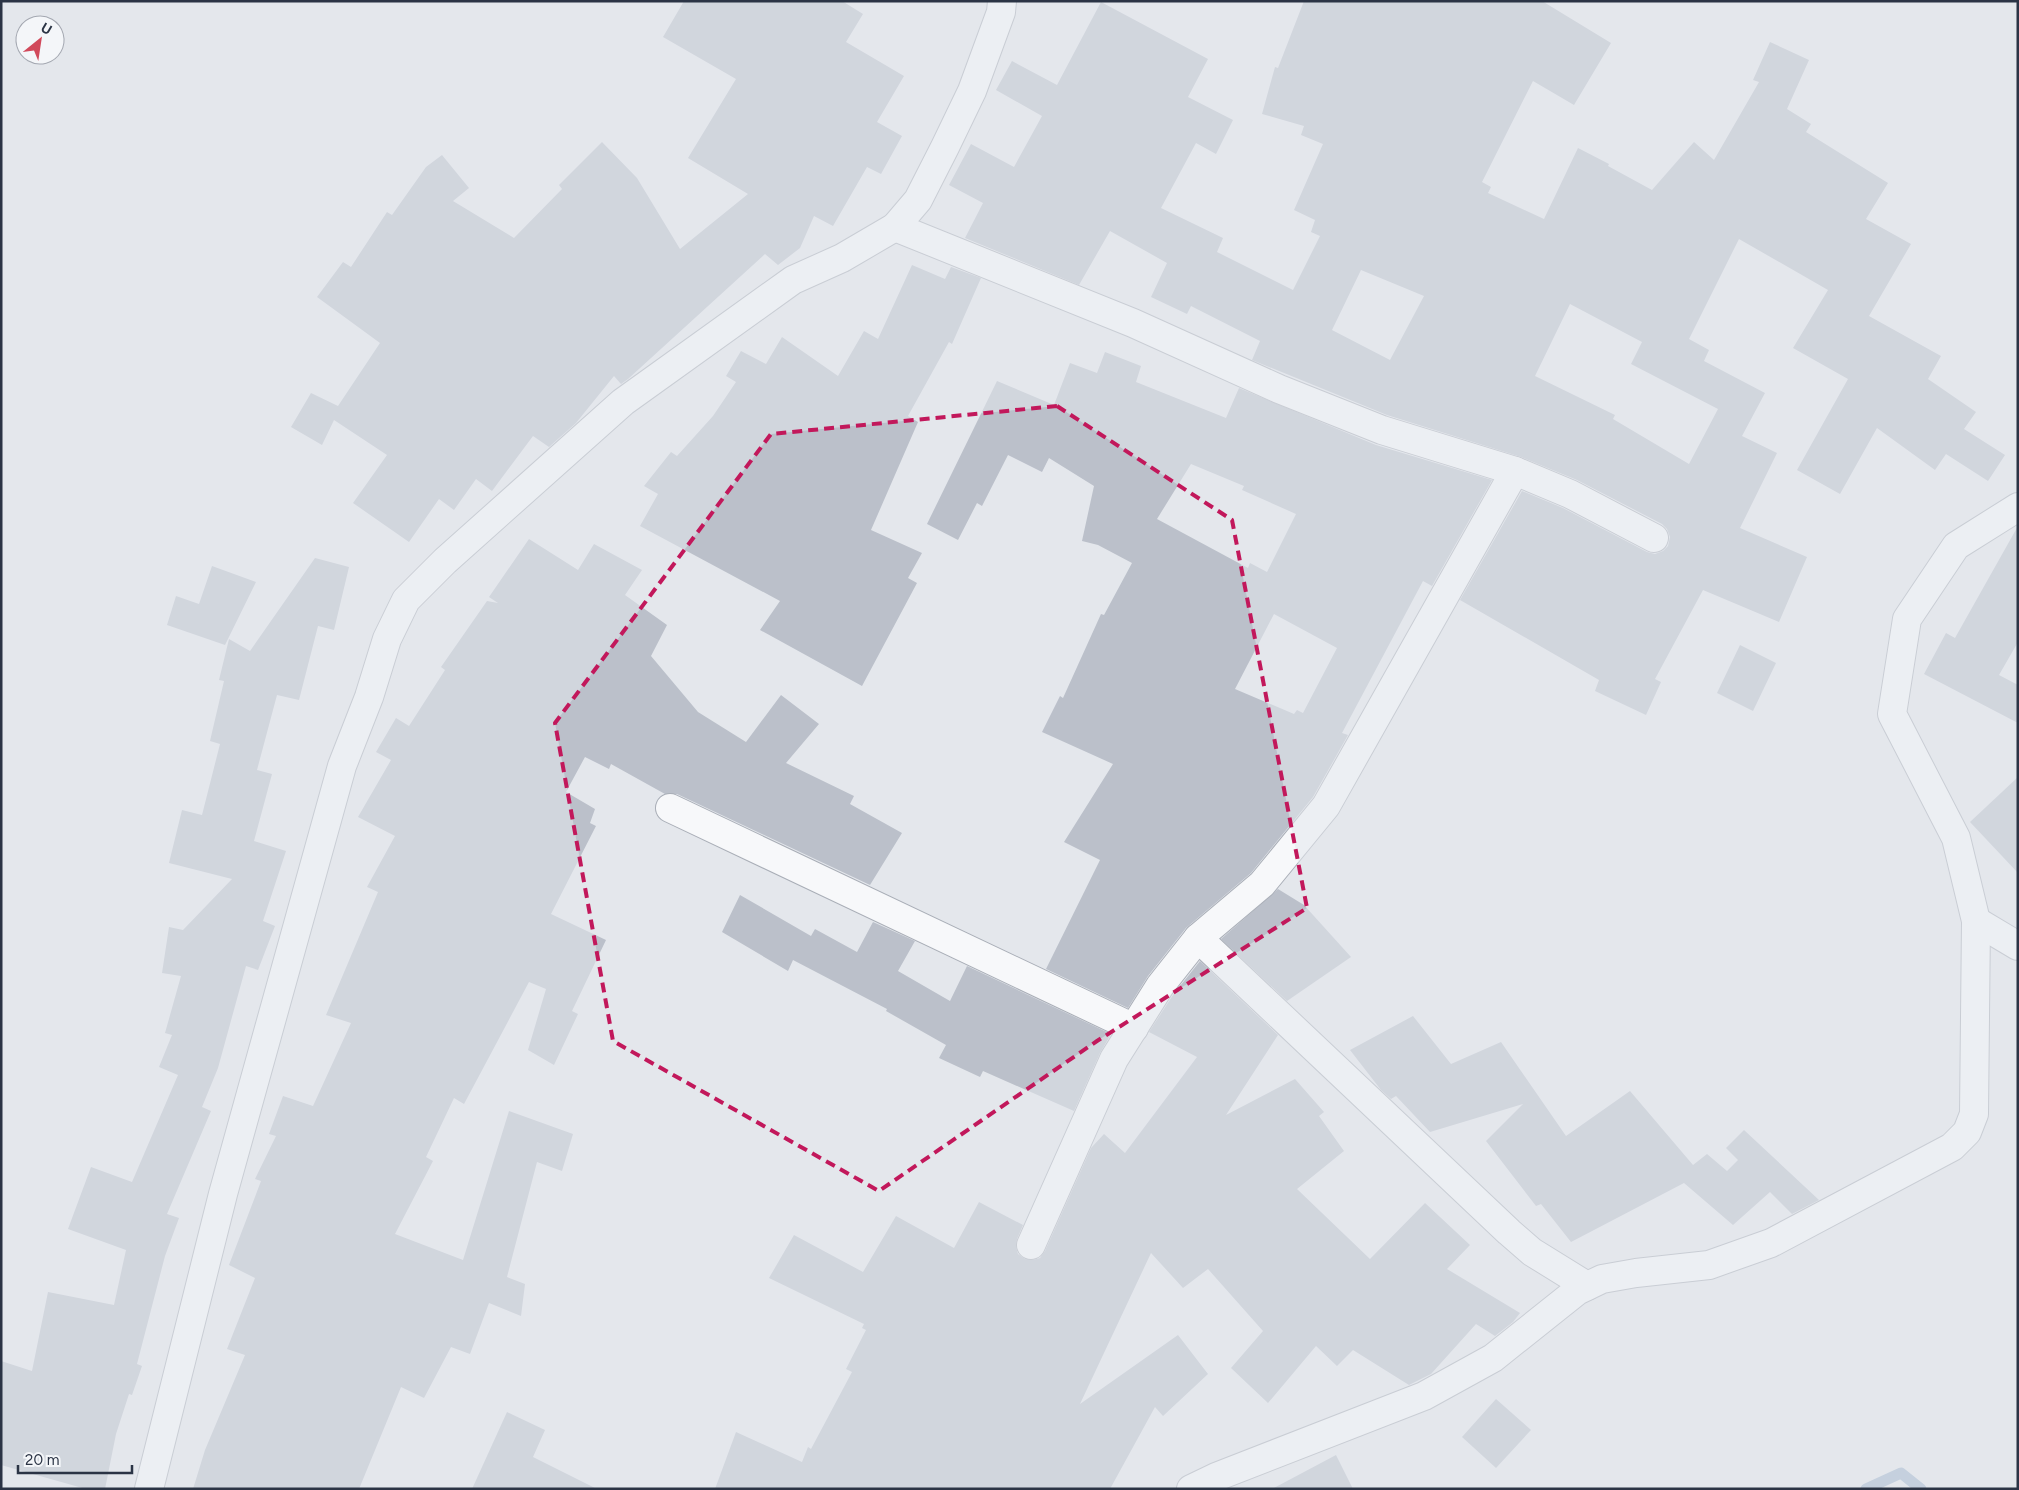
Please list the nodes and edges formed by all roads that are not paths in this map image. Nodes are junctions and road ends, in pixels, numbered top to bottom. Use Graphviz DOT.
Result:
graph roads {
  1 [pos="1002,1"];
  2 [pos="895,227"];
  3 [pos="1515,471"];
  4 [pos="2018,507"];
  5 [pos="1654,538"];
  6 [pos="670,808"];
  7 [pos="1976,921"];
  8 [pos="1198,938"];
  9 [pos="2018,946"];
  10 [pos="1134,1028"];
  11 [pos="1031,1245"];
  12 [pos="1587,1286"];
  13 [pos="149,1489"];
  14 [pos="1192,1489"];
  1 -- 2 [label="street"];
  2 -- 3 [label="street"];
  2 -- 13 [label="street"];
  3 -- 5 [label="street"];
  3 -- 8 [label="street"];
  4 -- 7 [label="street"];
  6 -- 10 [label="street"];
  7 -- 9 [label="street"];
  7 -- 12 [label="street"];
  8 -- 10 [label="street"];
  8 -- 12 [label="street"];
  10 -- 11 [label="street"];
  12 -- 14 [label="street"];
}
